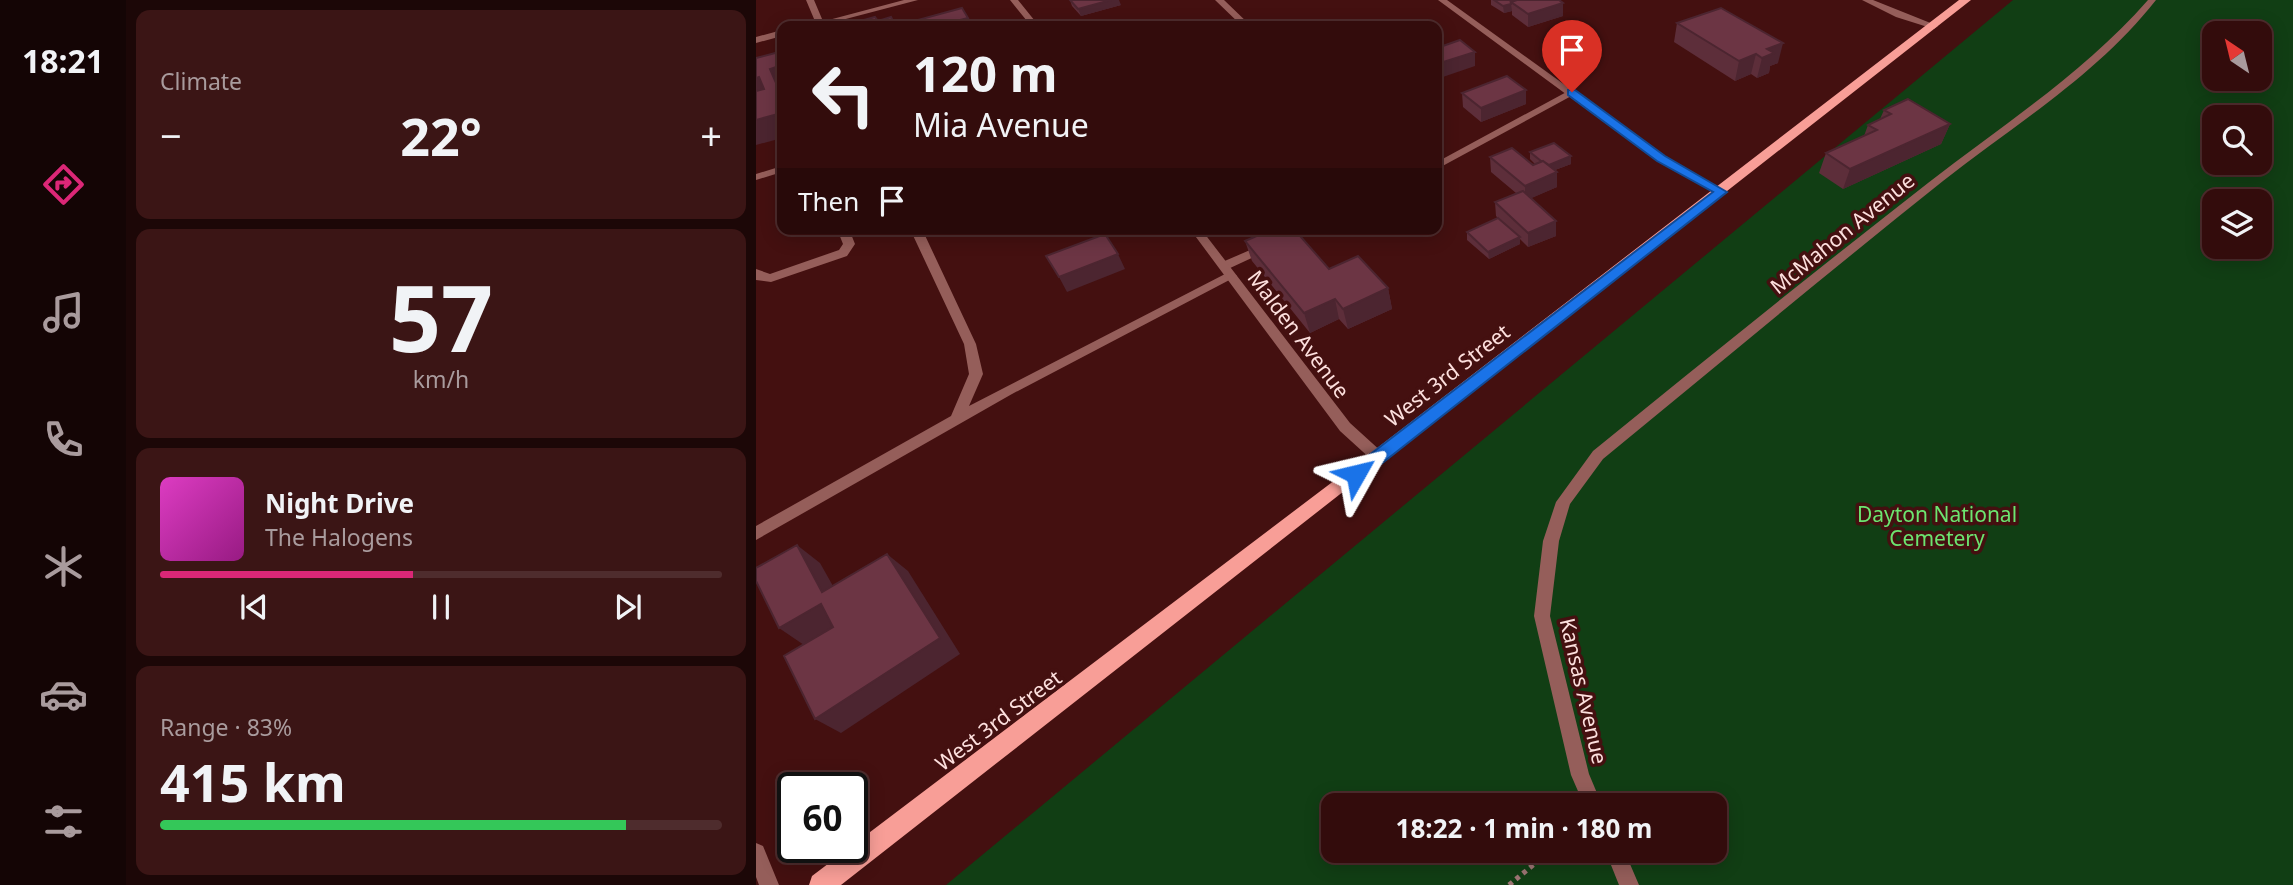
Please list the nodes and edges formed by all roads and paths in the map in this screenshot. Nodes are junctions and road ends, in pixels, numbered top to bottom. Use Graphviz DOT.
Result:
graph roads {
  1 [pos="810,0"];
  2 [pos="914,0"];
  3 [pos="1014,0"];
  4 [pos="1219,0"];
  5 [pos="1442,0"];
  6 [pos="1866,0"];
  7 [pos="1966,0"];
  8 [pos="2152,0"];
  9 [pos="818,21"];
  10 [pos="835,21"];
  11 [pos="1031,21"];
  12 [pos="1242,21"];
  13 [pos="1934,26"];
  14 [pos="777,34"];
  15 [pos="756,40"];
  16 [pos="1572,92"];
  17 [pos="1442,163"];
  18 [pos="777,171"];
  19 [pos="756,177"];
  20 [pos="1721,192"];
  21 [pos="845,235"];
  22 [pos="919,235"];
  23 [pos="1200,235"];
  24 [pos="1297,235"];
  25 [pos="1228,271"];
  26 [pos="756,273"];
  27 [pos="957,419"];
  28 [pos="1378,457"];
  29 [pos="1563,502"];
  30 [pos="756,534"];
  31 [pos="1588,793"];
  32 [pos="756,853"];
  33 [pos="1535,863"];
  34 [pos="1620,863"];
  35 [pos="769,885"];
  36 [pos="821,885"];
  37 [pos="1509,885"];
  38 [pos="1629,885"];
  1 -- 9 [label="street"];
  2 -- 10 [label="street"];
  3 -- 11 [label="street"];
  4 -- 12 [label="street"];
  5 -- 16 [label="street"];
  6 -- 13 [label="street"];
  7 -- 13 [label="main road, West 3rd Street"];
  8 -- 29 [label="street, McMahon Avenue"];
  13 -- 20 [label="main road, West 3rd Street"];
  14 -- 15 [label="street"];
  16 -- 17 [label="street"];
  16 -- 20 [label="street"];
  18 -- 19 [label="street"];
  20 -- 28 [label="main road, West 3rd Street"];
  21 -- 26 [label="street"];
  22 -- 27 [label="street"];
  23 -- 25 [label="street, Malden Avenue"];
  24 -- 25 [label="street"];
  25 -- 27 [label="street"];
  25 -- 28 [label="street, Malden Avenue"];
  27 -- 30 [label="street"];
  28 -- 36 [label="main road, West 3rd Street"];
  29 -- 31 [label="street, Kansas Avenue"];
  32 -- 35 [label="street"];
  33 -- 37 [label="path"];
  34 -- 38 [label="street"];
}
